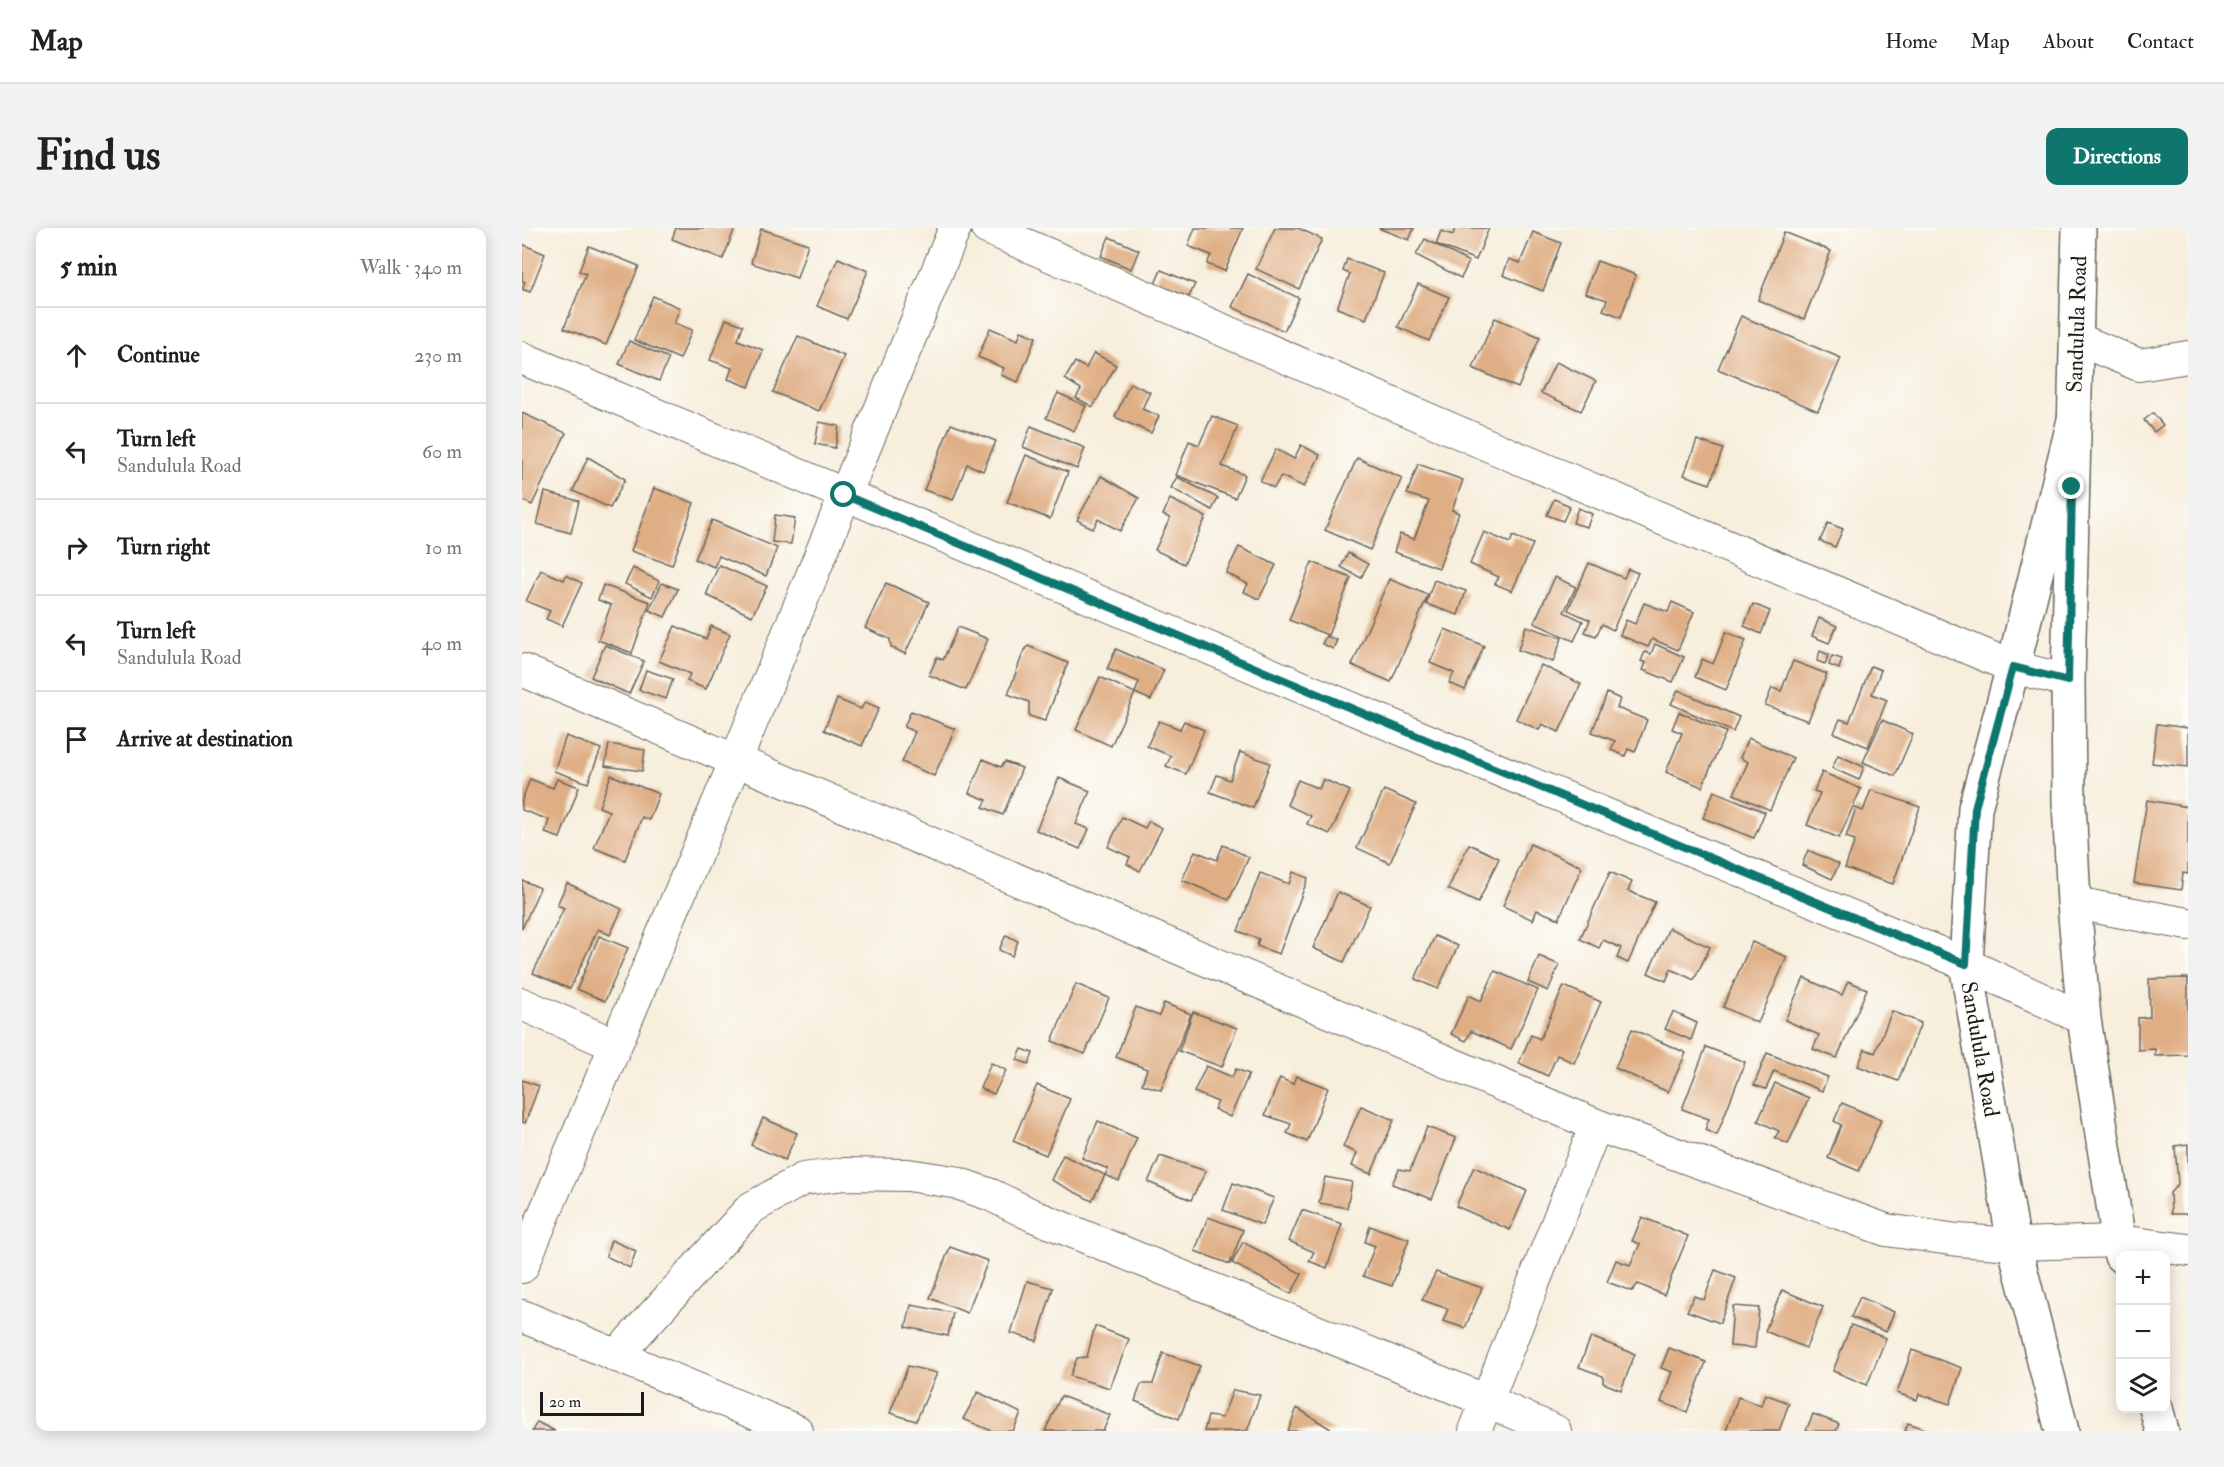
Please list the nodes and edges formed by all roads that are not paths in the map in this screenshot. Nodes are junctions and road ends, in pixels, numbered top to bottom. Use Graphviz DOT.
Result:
graph roads {
  1 [pos="955,228"];
  2 [pos="987,228"];
  3 [pos="2079,228"];
  4 [pos="2077,339"];
  5 [pos="2188,357"];
  6 [pos="522,358"];
  7 [pos="2074,420"];
  8 [pos="844,495"];
  9 [pos="2013,667"];
  10 [pos="522,670"];
  11 [pos="2068,681"];
  12 [pos="736,760"];
  13 [pos="2074,903"];
  14 [pos="2188,924"];
  15 [pos="1966,964"];
  16 [pos="522,1005"];
  17 [pos="2084,1019"];
  18 [pos="615,1045"];
  19 [pos="1596,1125"];
  20 [pos="2014,1244"];
  21 [pos="2120,1248"];
  22 [pos="2188,1250"];
  23 [pos="522,1267"];
  24 [pos="522,1316"];
  25 [pos="616,1356"];
  26 [pos="1487,1401"];
  27 [pos="2157,1413"];
  28 [pos="797,1431"];
  29 [pos="1475,1431"];
  30 [pos="1555,1431"];
  31 [pos="2062,1431"];
  32 [pos="2162,1431"];
  1 -- 8 [label="street"];
  2 -- 9 [label="street"];
  3 -- 4 [label="street, Sandulula Road"];
  4 -- 5 [label="street"];
  4 -- 7 [label="street, Sandulula Road"];
  6 -- 8 [label="street"];
  7 -- 9 [label="street, Sandulula Road"];
  7 -- 11 [label="street, Sandulula Road"];
  8 -- 12 [label="street"];
  8 -- 15 [label="street"];
  9 -- 11 [label="street"];
  9 -- 15 [label="street, Sandulula Road"];
  10 -- 12 [label="street"];
  11 -- 13 [label="street, Sandulula Road"];
  12 -- 18 [label="street"];
  12 -- 19 [label="street"];
  13 -- 14 [label="street"];
  13 -- 17 [label="street, Sandulula Road"];
  15 -- 17 [label="street"];
  15 -- 20 [label="street, Sandulula Road"];
  16 -- 18 [label="street"];
  17 -- 21 [label="street, Sandulula Road"];
  18 -- 23 [label="street"];
  19 -- 20 [label="street"];
  19 -- 26 [label="street"];
  20 -- 21 [label="street"];
  20 -- 31 [label="street, Sandulula Road"];
  21 -- 22 [label="street"];
  24 -- 25 [label="street"];
  25 -- 26 [label="street"];
  25 -- 28 [label="street"];
  26 -- 29 [label="street"];
  26 -- 30 [label="street"];
  27 -- 32 [label="street"];
}
